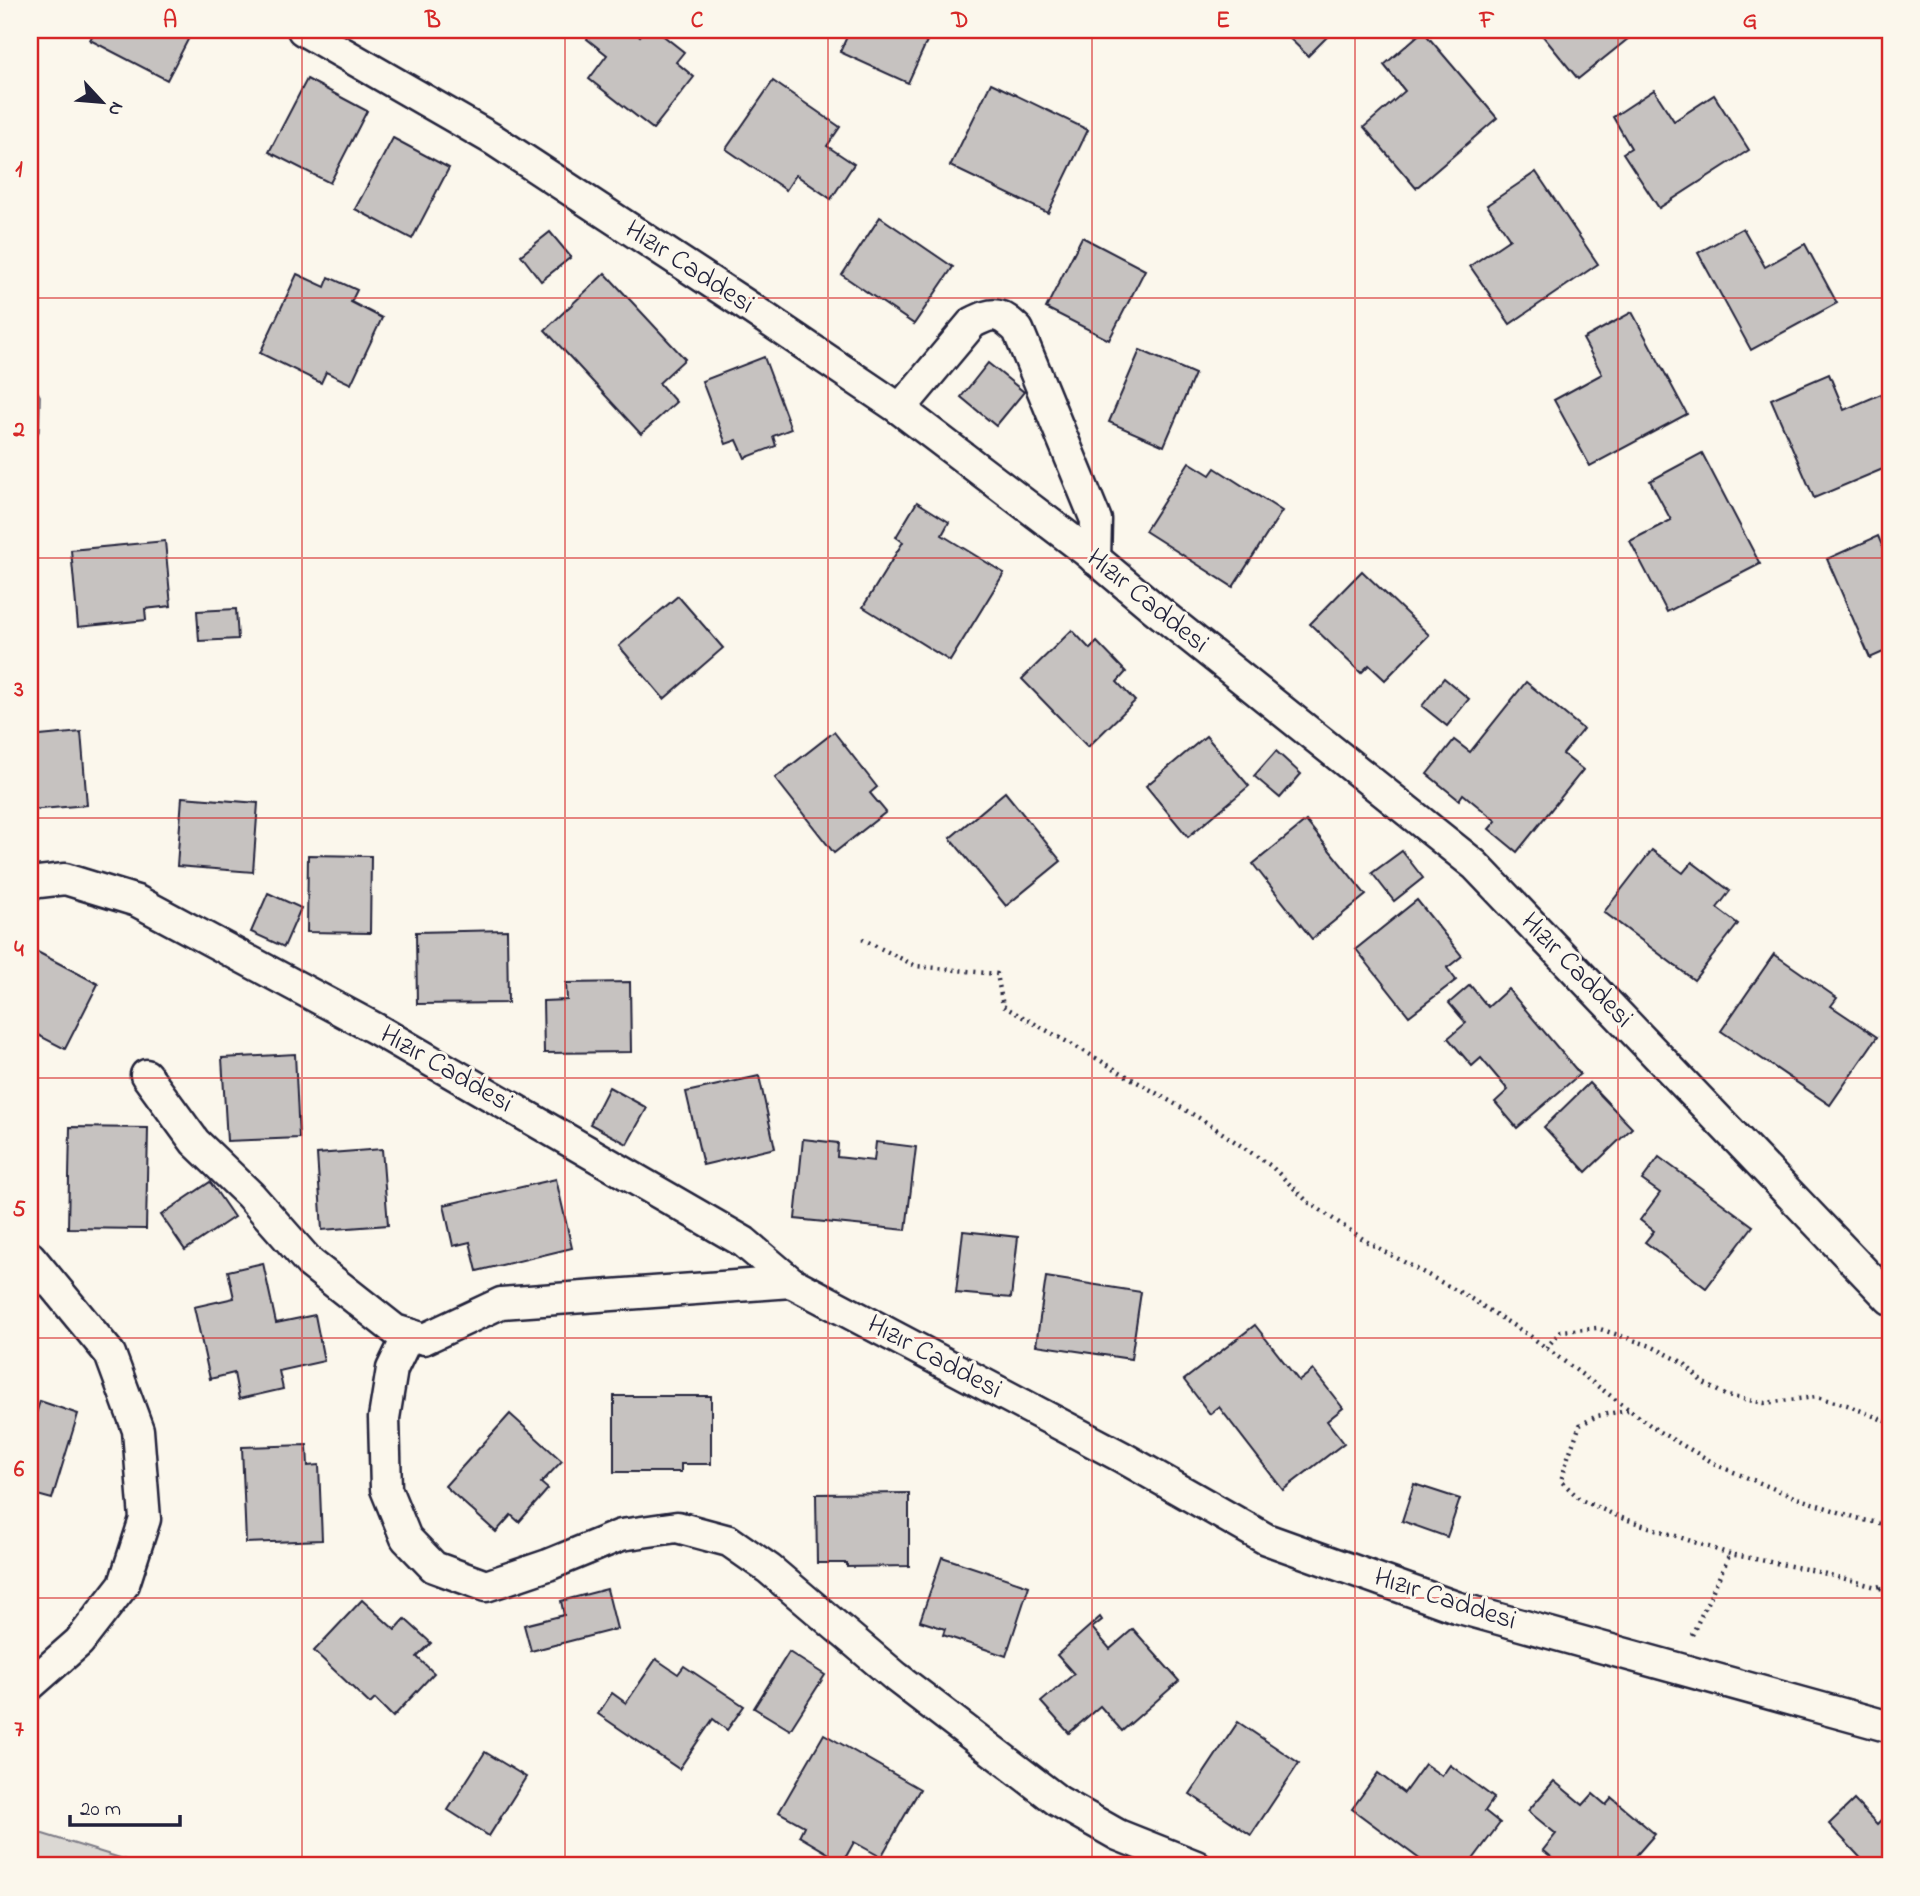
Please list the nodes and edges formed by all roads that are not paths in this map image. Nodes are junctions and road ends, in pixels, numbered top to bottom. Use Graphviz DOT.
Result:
graph roads {
  1 [pos="303,30"];
  2 [pos="900,409"];
  3 [pos="1096,559"];
  4 [pos="30,883"];
  5 [pos="146,1075"];
  6 [pos="30,1257"];
  7 [pos="791,1282"];
  8 [pos="1890,1299"];
  9 [pos="409,1334"];
  10 [pos="30,1685"];
  11 [pos="1890,1727"];
  12 [pos="1196,1866"];
  1 -- 2 [label="street, Hızır Caddesi"];
  2 -- 3 [label="street, Hızır Caddesi"];
  2 -- 3 [label="street"];
  3 -- 8 [label="street, Hızır Caddesi"];
  4 -- 7 [label="street, Hızır Caddesi"];
  5 -- 9 [label="street"];
  6 -- 10 [label="street"];
  7 -- 9 [label="street"];
  7 -- 11 [label="street, Hızır Caddesi"];
  9 -- 12 [label="street"];
}
